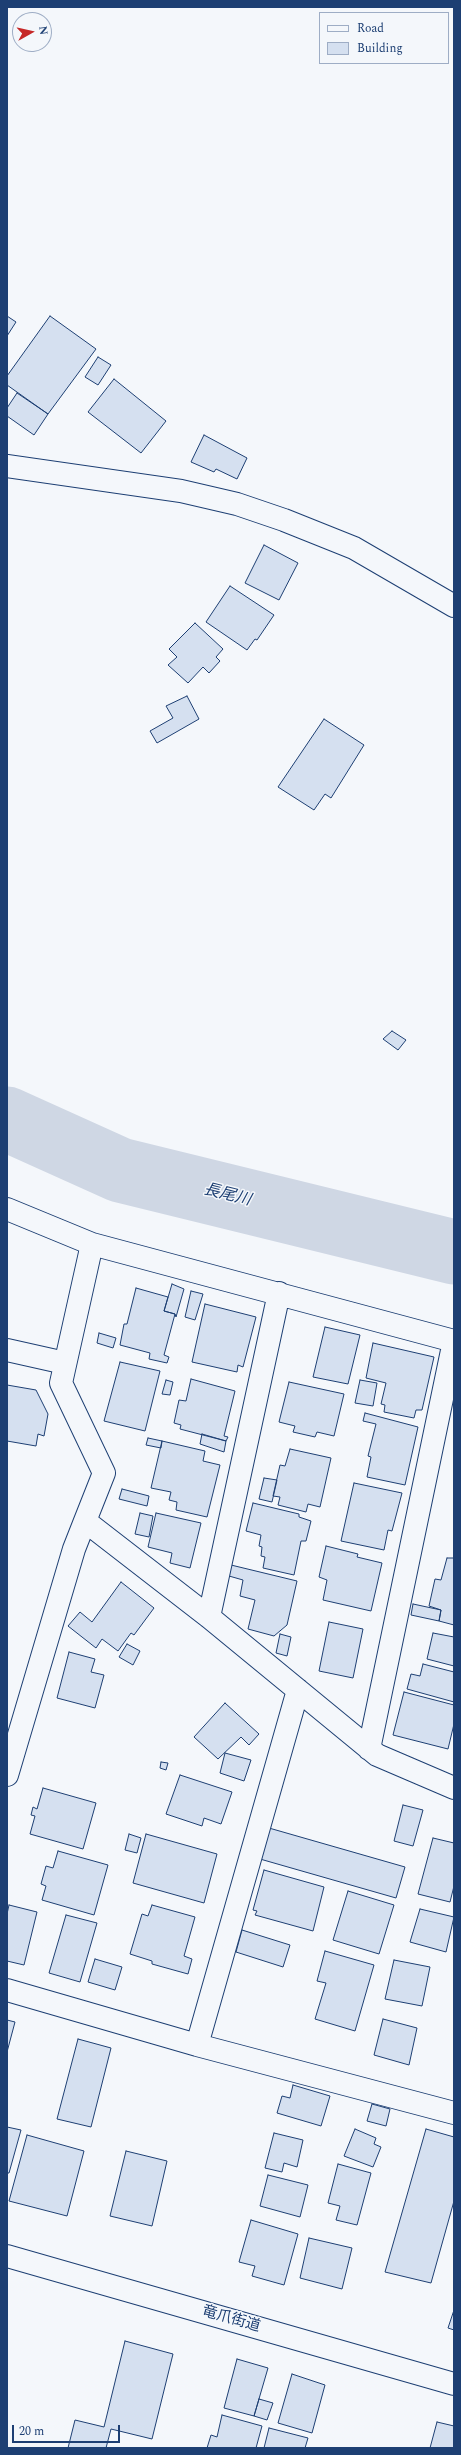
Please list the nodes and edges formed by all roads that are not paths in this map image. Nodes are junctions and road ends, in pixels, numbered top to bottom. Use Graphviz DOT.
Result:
graph roads {
  1 [pos="7,466"];
  2 [pos="454,606"];
  3 [pos="7,1209"];
  4 [pos="92,1244"];
  5 [pos="279,1293"];
  6 [pos="454,1341"];
  7 [pos="7,1350"];
  8 [pos="65,1363"];
  9 [pos="85,1521"];
  10 [pos="209,1617"];
  11 [pos="298,1690"];
  12 [pos="370,1750"];
  13 [pos="7,1775"];
  14 [pos="454,1788"];
  15 [pos="7,1990"];
  16 [pos="197,2045"];
  17 [pos="454,2113"];
  18 [pos="7,2256"];
  19 [pos="454,2384"];
  1 -- 2 [label="street"];
  3 -- 4 [label="street"];
  4 -- 5 [label="street"];
  4 -- 8 [label="street"];
  5 -- 6 [label="street"];
  5 -- 10 [label="street"];
  6 -- 12 [label="street"];
  7 -- 8 [label="street"];
  8 -- 9 [label="street"];
  9 -- 10 [label="street"];
  9 -- 13 [label="street"];
  10 -- 11 [label="street"];
  11 -- 12 [label="street"];
  11 -- 16 [label="street"];
  12 -- 14 [label="street"];
  15 -- 16 [label="street"];
  16 -- 17 [label="street"];
  18 -- 19 [label="street, 竜爪街道"];
}
